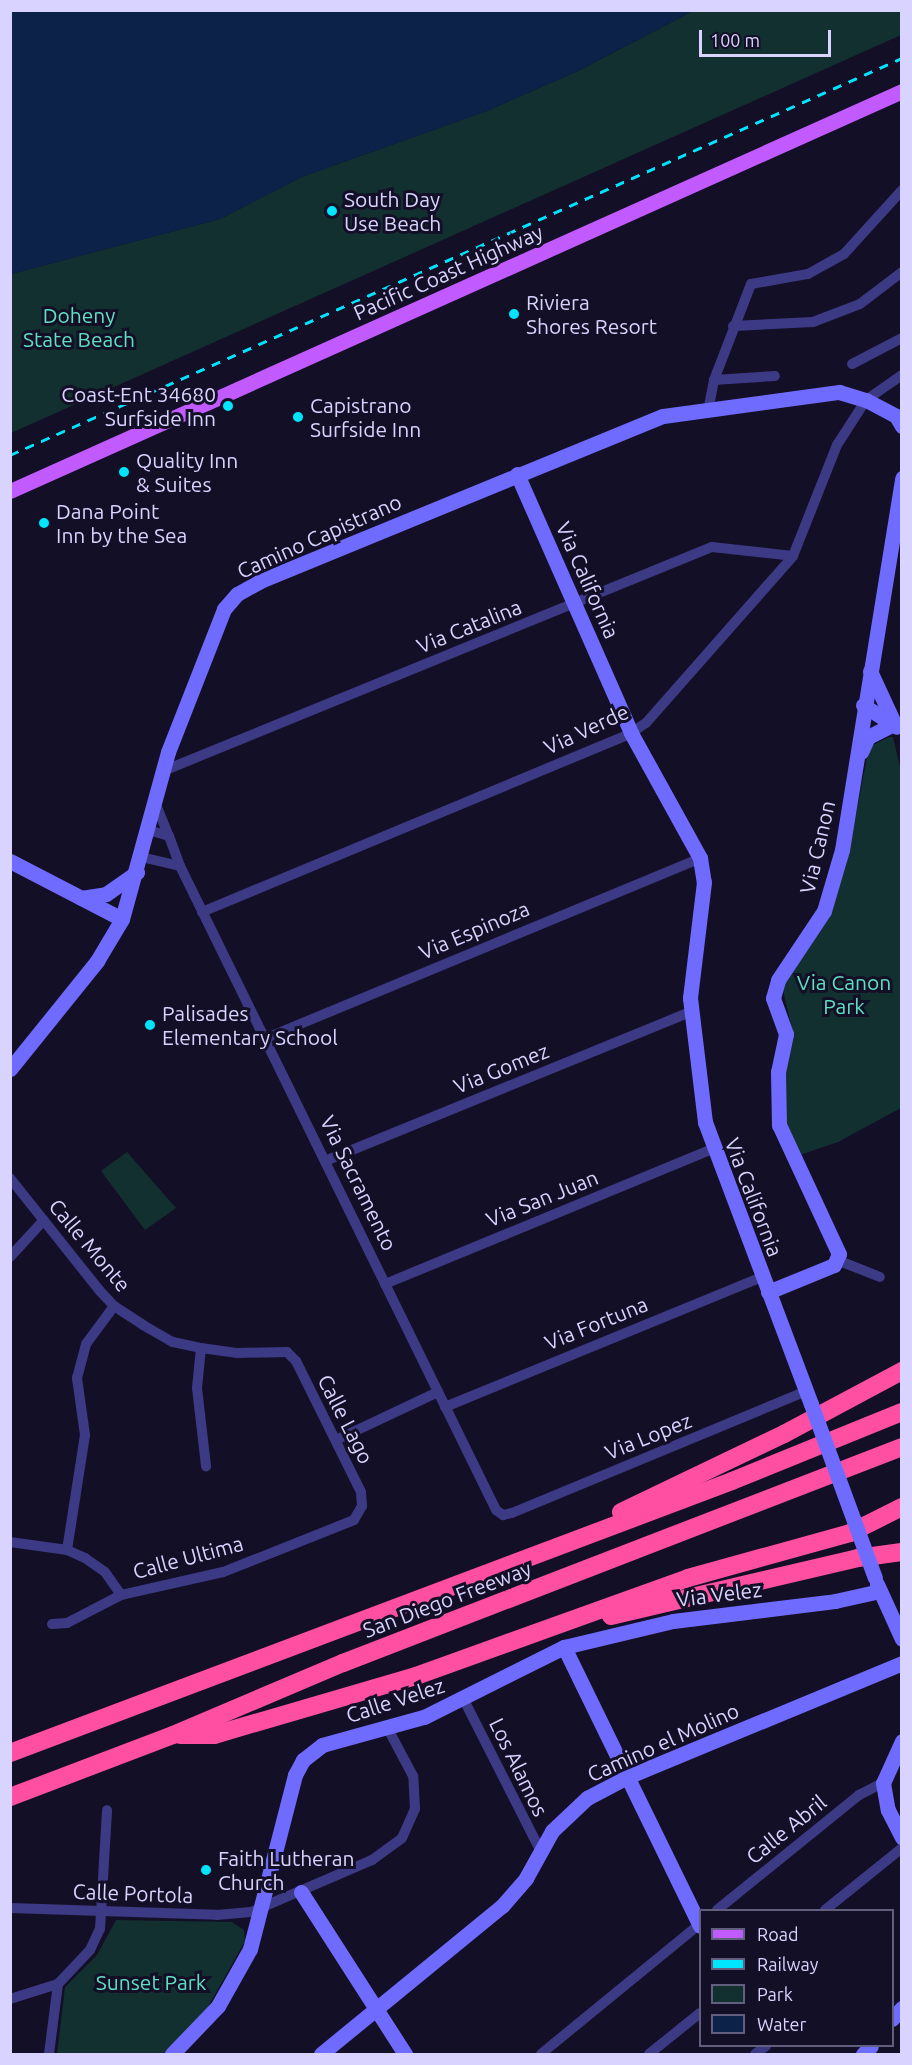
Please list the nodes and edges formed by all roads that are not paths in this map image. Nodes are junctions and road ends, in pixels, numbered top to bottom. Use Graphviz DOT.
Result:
graph roads {
  1 [pos="902,91"];
  2 [pos="902,190"];
  3 [pos="902,272"];
  4 [pos="733,326"];
  5 [pos="902,338"];
  6 [pos="852,364"];
  7 [pos="902,375"];
  8 [pos="775,376"];
  9 [pos="714,380"];
  10 [pos="867,400"];
  11 [pos="708,411"];
  12 [pos="902,426"];
  13 [pos="518,474"];
  14 [pos="902,478"];
  15 [pos="10,491"];
  16 [pos="793,556"];
  17 [pos="576,604"];
  18 [pos="869,668"];
  19 [pos="863,705"];
  20 [pos="896,727"];
  21 [pos="635,730"];
  22 [pos="856,760"];
  23 [pos="163,771"];
  24 [pos="155,802"];
  25 [pos="148,830"];
  26 [pos="169,836"];
  27 [pos="700,858"];
  28 [pos="10,861"];
  29 [pos="139,865"];
  30 [pos="180,866"];
  31 [pos="81,898"];
  32 [pos="101,908"];
  33 [pos="202,912"];
  34 [pos="122,919"];
  35 [pos="109,943"];
  36 [pos="691,1012"];
  37 [pos="264,1039"];
  38 [pos="10,1069"];
  39 [pos="713,1149"];
  40 [pos="325,1161"];
  41 [pos="10,1178"];
  42 [pos="44,1220"];
  43 [pos="10,1257"];
  44 [pos="837,1260"];
  45 [pos="762,1276"];
  46 [pos="880,1277"];
  47 [pos="385,1284"];
  48 [pos="768,1292"];
  49 [pos="114,1306"];
  50 [pos="201,1348"];
  51 [pos="287,1352"];
  52 [pos="902,1371"];
  53 [pos="438,1392"];
  54 [pos="809,1397"];
  55 [pos="445,1407"];
  56 [pos="902,1412"];
  57 [pos="336,1440"];
  58 [pos="902,1448"];
  59 [pos="206,1466"];
  60 [pos="362,1506"];
  61 [pos="902,1507"];
  62 [pos="503,1515"];
  63 [pos="10,1542"];
  64 [pos="67,1550"];
  65 [pos="902,1552"];
  66 [pos="537,1554"];
  67 [pos="878,1585"];
  68 [pos="121,1595"];
  69 [pos="52,1624"];
  70 [pos="542,1629"];
  71 [pos="902,1639"];
  72 [pos="564,1647"];
  73 [pos="902,1663"];
  74 [pos="464,1700"];
  75 [pos="387,1727"];
  76 [pos="173,1735"];
  77 [pos="902,1742"];
  78 [pos="10,1753"];
  79 [pos="627,1777"];
  80 [pos="884,1783"];
  81 [pos="10,1797"];
  82 [pos="108,1810"];
  83 [pos="902,1838"];
  84 [pos="902,1848"];
  85 [pos="540,1850"];
  86 [pos="301,1892"];
  87 [pos="10,1908"];
  88 [pos="262,1908"];
  89 [pos="719,1909"];
  90 [pos="827,1909"];
  91 [pos="102,1911"];
  92 [pos="699,1923"];
  93 [pos="699,1926"];
  94 [pos="58,1984"];
  95 [pos="10,1999"];
  96 [pos="375,2010"];
  97 [pos="699,2014"];
  98 [pos="50,2055"];
  99 [pos="172,2055"];
  100 [pos="321,2055"];
  101 [pos="405,2055"];
  102 [pos="541,2055"];
  103 [pos="650,2055"];
  1 -- 15 [label="main road, Pacific Coast Highway"];
  2 -- 4 [label="street"];
  3 -- 4 [label="street"];
  4 -- 9 [label="street"];
  5 -- 6 [label="street"];
  7 -- 10 [label="street, Via Verde"];
  8 -- 9 [label="street"];
  9 -- 11 [label="street"];
  10 -- 11 [label="street, Camino Capistrano"];
  10 -- 12 [label="street"];
  10 -- 16 [label="street, Via Verde"];
  11 -- 13 [label="street, Camino Capistrano"];
  13 -- 17 [label="street, Via California"];
  13 -- 23 [label="street, Camino Capistrano"];
  14 -- 18 [label="street, Via Canon"];
  16 -- 17 [label="street, Via Catalina"];
  16 -- 21 [label="street, Via Verde"];
  17 -- 21 [label="street, Via California"];
  17 -- 23 [label="street, Via Catalina"];
  18 -- 19 [label="street, Via Canon"];
  18 -- 20 [label="street"];
  19 -- 20 [label="street"];
  19 -- 22 [label="street, Via Canon"];
  20 -- 22 [label="street"];
  21 -- 27 [label="street, Via California"];
  21 -- 33 [label="street, Via Verde"];
  22 -- 44 [label="street, Via Canon"];
  23 -- 24 [label="street, Camino Capistrano"];
  24 -- 25 [label="street, Camino Capistrano"];
  24 -- 26 [label="street, Via Sacramento"];
  25 -- 26 [label="street"];
  25 -- 29 [label="street, Camino Capistrano"];
  26 -- 30 [label="street, Via Sacramento"];
  27 -- 36 [label="street, Via California"];
  27 -- 37 [label="street, Via Espinoza"];
  28 -- 31 [label="street"];
  29 -- 30 [label="street"];
  29 -- 31 [label="street"];
  29 -- 34 [label="street, Camino Capistrano"];
  30 -- 33 [label="street, Via Sacramento"];
  31 -- 32 [label="street"];
  32 -- 34 [label="street"];
  32 -- 35 [label="street"];
  33 -- 37 [label="street, Via Sacramento"];
  34 -- 35 [label="street, Camino Capistrano"];
  35 -- 38 [label="street, Camino Capistrano"];
  36 -- 39 [label="street, Via California"];
  36 -- 40 [label="street, Via Gomez"];
  37 -- 40 [label="street, Via Sacramento"];
  39 -- 45 [label="street, Via California"];
  39 -- 47 [label="street, Via San Juan"];
  40 -- 47 [label="street, Via Sacramento"];
  41 -- 42 [label="street, Calle Monte"];
  42 -- 43 [label="street"];
  42 -- 49 [label="street, Calle Monte"];
  44 -- 46 [label="street"];
  44 -- 48 [label="street"];
  45 -- 48 [label="street, Via California"];
  45 -- 55 [label="street, Via Fortuna"];
  47 -- 53 [label="street, Via Sacramento"];
  48 -- 54 [label="street, Via California"];
  49 -- 50 [label="street, Calle Monte"];
  49 -- 64 [label="street"];
  50 -- 51 [label="street, Calle Monte"];
  50 -- 59 [label="street"];
  51 -- 57 [label="street, Calle Lago"];
  52 -- 66 [label="highway"];
  53 -- 55 [label="street, Via Sacramento"];
  53 -- 57 [label="street"];
  54 -- 62 [label="street, Via Lopez"];
  54 -- 67 [label="street, Via California, bridge"];
  55 -- 62 [label="street, Via Sacramento"];
  56 -- 66 [label="highway, San Diego Freeway"];
  57 -- 60 [label="street, Calle Lago"];
  58 -- 76 [label="highway, San Diego Freeway"];
  60 -- 68 [label="street, Calle Ultima"];
  61 -- 70 [label="highway"];
  63 -- 64 [label="street"];
  64 -- 68 [label="street"];
  65 -- 70 [label="highway"];
  66 -- 78 [label="highway, San Diego Freeway"];
  67 -- 71 [label="street, Via California"];
  67 -- 72 [label="street, Via Velez"];
  68 -- 69 [label="street, Calle Ultima"];
  70 -- 76 [label="highway"];
  72 -- 74 [label="street, Calle Velez"];
  72 -- 79 [label="street"];
  73 -- 79 [label="street, Camino el Molino"];
  74 -- 75 [label="street, Calle Velez"];
  74 -- 85 [label="street, Los Alamos"];
  75 -- 86 [label="street, Calle Portola"];
  75 -- 88 [label="street, Calle Velez"];
  76 -- 81 [label="highway, San Diego Freeway"];
  77 -- 80 [label="street"];
  79 -- 85 [label="street, Camino el Molino"];
  79 -- 92 [label="street"];
  80 -- 83 [label="street"];
  80 -- 89 [label="street, Calle Abril"];
  82 -- 91 [label="street"];
  84 -- 90 [label="street"];
  85 -- 96 [label="street, Camino el Molino"];
  86 -- 88 [label="street, Calle Portola"];
  86 -- 96 [label="street"];
  87 -- 91 [label="street, Calle Portola"];
  88 -- 91 [label="street, Calle Portola"];
  88 -- 99 [label="street"];
  91 -- 94 [label="street"];
  93 -- 102 [label="street"];
  94 -- 95 [label="street"];
  94 -- 98 [label="street"];
  96 -- 100 [label="street, Camino el Molino"];
  96 -- 101 [label="street"];
  97 -- 103 [label="street"];
}
